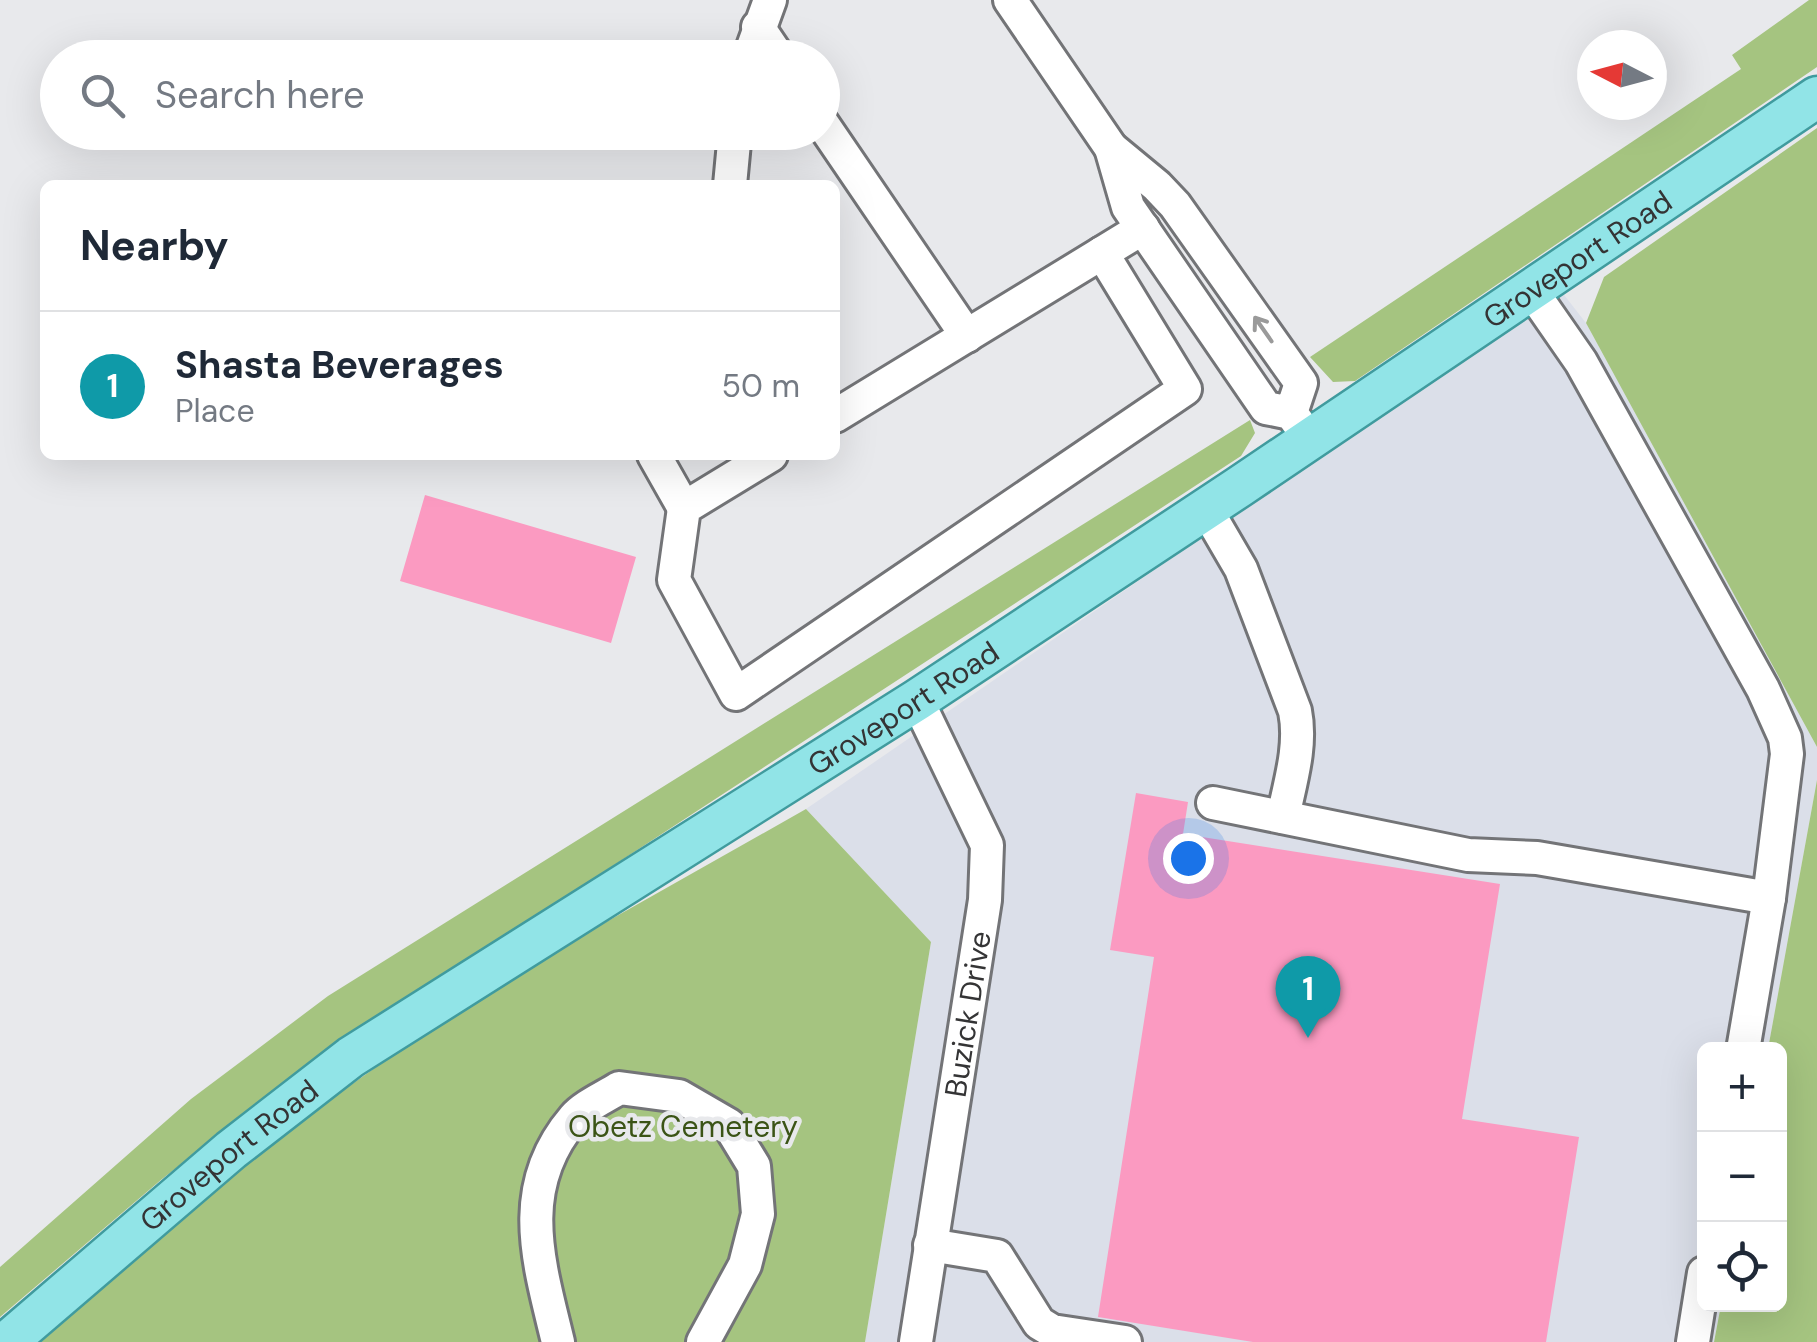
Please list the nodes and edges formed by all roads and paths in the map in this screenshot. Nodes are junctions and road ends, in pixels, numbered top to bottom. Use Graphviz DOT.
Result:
graph roads {
  1 [pos="1010,0"];
  2 [pos="1817,97"];
  3 [pos="1111,148"];
  4 [pos="840,149"];
  5 [pos="733,150"];
  6 [pos="730,180"];
  7 [pos="1143,228"];
  8 [pos="1102,253"];
  9 [pos="1219,267"];
  10 [pos="1531,290"];
  11 [pos="1186,292"];
  12 [pos="966,336"];
  13 [pos="840,413"];
  14 [pos="1301,426"];
  15 [pos="657,460"];
  16 [pos="763,460"];
  17 [pos="684,508"];
  18 [pos="1206,508"];
  19 [pos="917,700"];
  20 [pos="1213,803"];
  21 [pos="1284,817"];
  22 [pos="1768,898"];
  23 [pos="1743,1042"];
  24 [pos="930,1245"];
  25 [pos="1698,1312"];
  26 [pos="8,1342"];
  27 [pos="558,1342"];
  28 [pos="703,1342"];
  29 [pos="916,1342"];
  30 [pos="1124,1342"];
  31 [pos="1693,1342"];
  1 -- 3 [label="lane"];
  2 -- 10 [label="main road, Groveport Road"];
  3 -- 7 [label="lane"];
  3 -- 9 [label="lane"];
  4 -- 12 [label="lane"];
  5 -- 6 [label="lane"];
  7 -- 8 [label="lane"];
  7 -- 11 [label="lane"];
  8 -- 12 [label="lane"];
  8 -- 17 [label="lane"];
  9 -- 11 [label="lane"];
  14 -- 9 [label="lane, one-way"];
  10 -- 14 [label="main road, Groveport Road"];
  10 -- 22 [label="lane"];
  11 -- 14 [label="lane"];
  12 -- 13 [label="lane"];
  14 -- 18 [label="main road, Groveport Road"];
  15 -- 17 [label="lane"];
  16 -- 17 [label="lane"];
  18 -- 19 [label="main road, Groveport Road"];
  18 -- 21 [label="lane"];
  19 -- 24 [label="lane, Buzick Drive"];
  19 -- 26 [label="main road, Groveport Road"];
  20 -- 21 [label="lane"];
  21 -- 22 [label="lane"];
  22 -- 23 [label="lane"];
  24 -- 29 [label="lane, Buzick Drive"];
  24 -- 30 [label="lane"];
  25 -- 31 [label="lane"];
  27 -- 28 [label="lane"];
}
